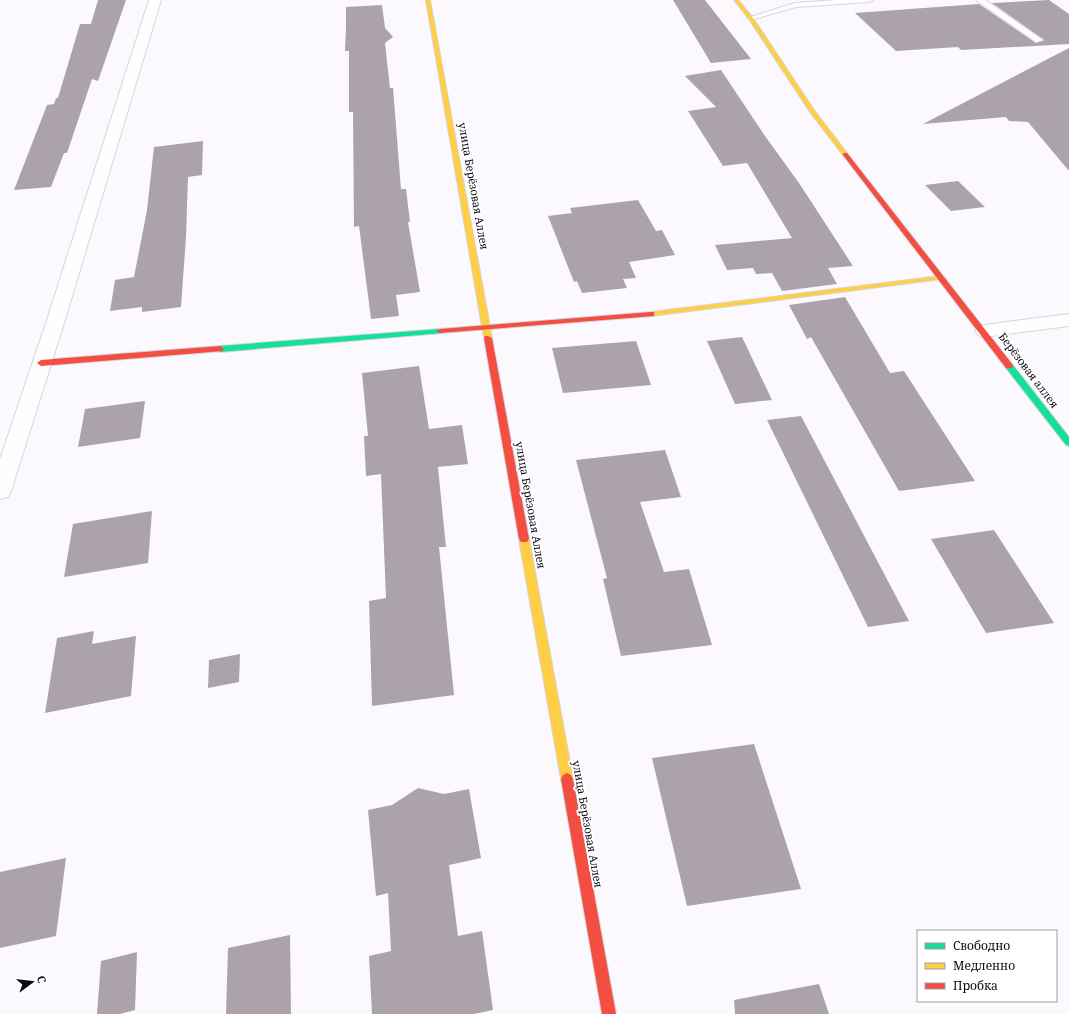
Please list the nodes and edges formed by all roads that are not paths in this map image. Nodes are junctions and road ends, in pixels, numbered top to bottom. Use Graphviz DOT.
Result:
graph roads {
  1 [pos="156,0"];
  2 [pos="428,0"];
  3 [pos="736,0"];
  4 [pos="869,0"];
  5 [pos="980,0"];
  6 [pos="751,18"];
  7 [pos="1039,40"];
  8 [pos="940,278"];
  9 [pos="1069,320"];
  10 [pos="488,328"];
  11 [pos="984,331"];
  12 [pos="41,363"];
  13 [pos="1069,443"];
  14 [pos="0,491"];
  15 [pos="609,1014"];
  1 -- 12 [label="street"];
  2 -- 10 [label="street, улица Берёзовая Аллея"];
  3 -- 6 [label="street, Берёзовая аллея"];
  4 -- 6 [label="lane"];
  5 -- 7 [label="lane"];
  6 -- 8 [label="street, Берёзовая аллея"];
  8 -- 10 [label="street"];
  8 -- 11 [label="street, Берёзовая аллея"];
  9 -- 11 [label="street"];
  10 -- 12 [label="street"];
  10 -- 15 [label="street, улица Берёзовая Аллея"];
  11 -- 13 [label="street, Берёзовая аллея"];
  12 -- 14 [label="street"];
}
